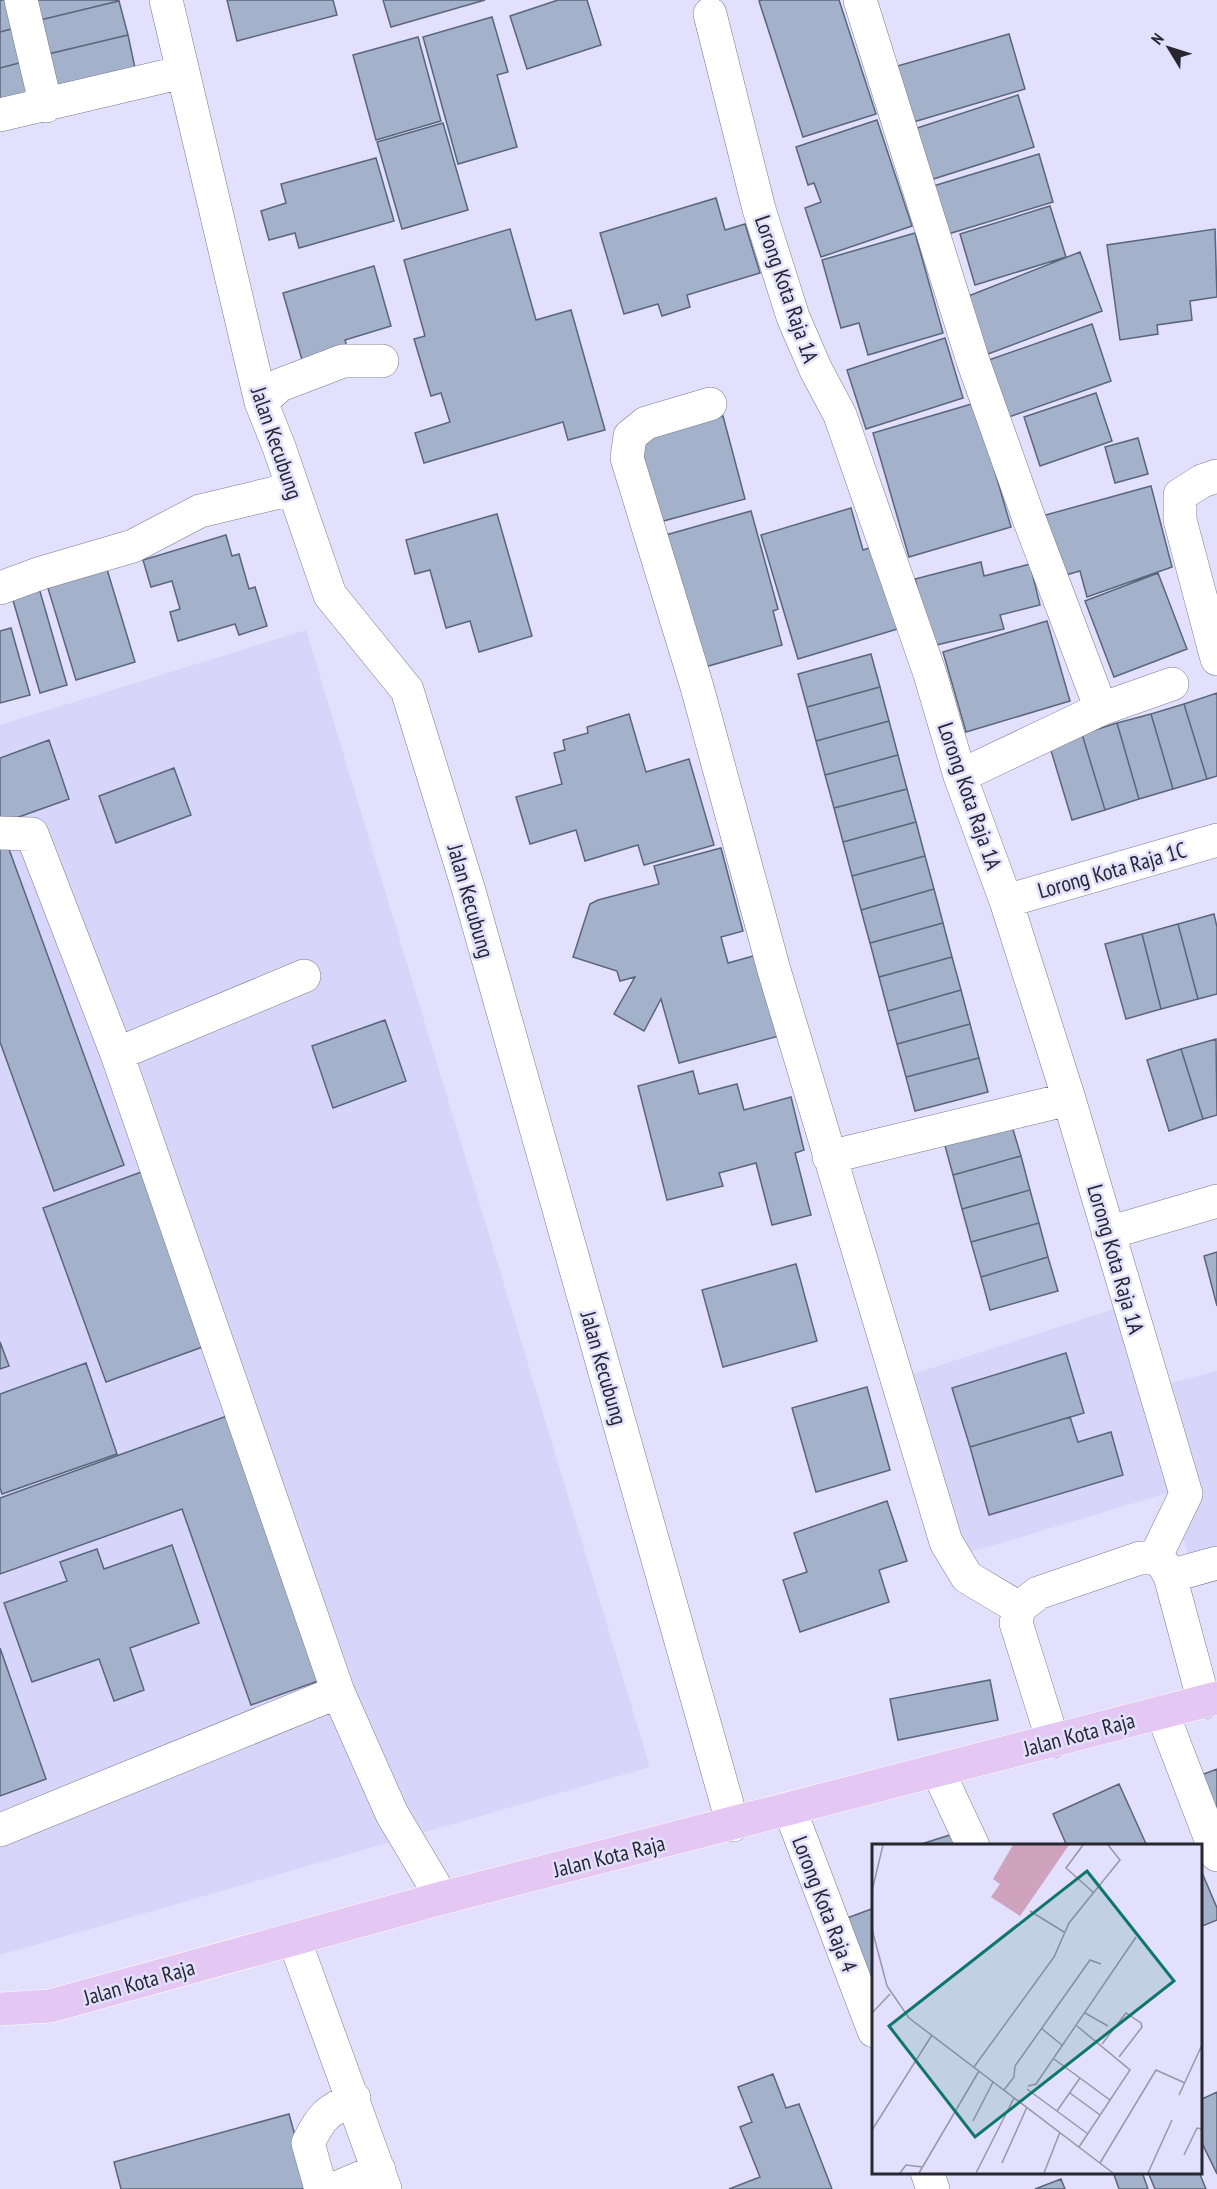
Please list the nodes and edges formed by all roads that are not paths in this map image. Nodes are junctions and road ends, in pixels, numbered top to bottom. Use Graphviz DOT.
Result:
graph roads {
  1 [pos="21,0"];
  2 [pos="166,0"];
  3 [pos="860,0"];
  4 [pos="710,14"];
  5 [pos="183,72"];
  6 [pos="46,106"];
  7 [pos="0,115"];
  8 [pos="382,361"];
  9 [pos="261,402"];
  10 [pos="710,404"];
  11 [pos="1217,476"];
  12 [pos="292,489"];
  13 [pos="0,588"];
  14 [pos="1217,659"];
  15 [pos="1172,684"];
  16 [pos="1101,709"];
  17 [pos="960,776"];
  18 [pos="0,833"];
  19 [pos="1217,840"];
  20 [pos="1006,901"];
  21 [pos="304,976"];
  22 [pos="117,1054"];
  23 [pos="1069,1099"];
  24 [pos="829,1157"];
  25 [pos="1217,1201"];
  26 [pos="1108,1233"];
  27 [pos="1217,1563"];
  28 [pos="1163,1567"];
  29 [pos="1019,1608"];
  30 [pos="339,1692"];
  31 [pos="1210,1700"];
  32 [pos="1162,1712"];
  33 [pos="1053,1741"];
  34 [pos="938,1771"];
  35 [pos="790,1810"];
  36 [pos="733,1825"];
  37 [pos="0,1830"];
  38 [pos="973,1844"];
  39 [pos="1217,1855"];
  40 [pos="442,1898"];
  41 [pos="294,1939"];
  42 [pos="0,2009"];
  43 [pos="872,2028"];
  44 [pos="354,2098"];
  45 [pos="928,2174"];
  46 [pos="382,2180"];
  47 [pos="321,2189"];
  48 [pos="334,2189"];
  49 [pos="933,2189"];
  1 -- 6 [label="street"];
  2 -- 5 [label="street, Jalan Kecubung"];
  3 -- 16 [label="street"];
  4 -- 17 [label="street, Lorong Kota Raja 1A"];
  5 -- 6 [label="street"];
  5 -- 9 [label="street, Jalan Kecubung"];
  6 -- 7 [label="street"];
  8 -- 9 [label="street"];
  9 -- 12 [label="street, Jalan Kecubung"];
  10 -- 24 [label="street"];
  11 -- 14 [label="street"];
  12 -- 13 [label="street"];
  12 -- 36 [label="street, Jalan Kecubung"];
  15 -- 16 [label="street"];
  16 -- 17 [label="street"];
  17 -- 20 [label="street, Lorong Kota Raja 1A"];
  18 -- 22 [label="street"];
  19 -- 20 [label="street, Lorong Kota Raja 1C"];
  20 -- 23 [label="street, Lorong Kota Raja 1A"];
  21 -- 22 [label="street"];
  22 -- 30 [label="street"];
  23 -- 24 [label="street"];
  23 -- 26 [label="street, Lorong Kota Raja 1A"];
  24 -- 29 [label="street"];
  25 -- 26 [label="street"];
  26 -- 28 [label="street, Lorong Kota Raja 1A"];
  27 -- 28 [label="street"];
  28 -- 29 [label="street"];
  28 -- 31 [label="street"];
  29 -- 33 [label="street"];
  30 -- 37 [label="street"];
  30 -- 40 [label="street"];
  31 -- 32 [label="main road, Jalan Kota Raja"];
  32 -- 33 [label="main road, Jalan Kota Raja"];
  32 -- 39 [label="street"];
  33 -- 34 [label="main road, Jalan Kota Raja"];
  34 -- 35 [label="main road, Jalan Kota Raja"];
  34 -- 38 [label="street"];
  35 -- 36 [label="main road, Jalan Kota Raja"];
  35 -- 43 [label="street, Lorong Kota Raja 4"];
  36 -- 40 [label="main road, Jalan Kota Raja"];
  40 -- 41 [label="main road, Jalan Kota Raja"];
  41 -- 42 [label="main road, Jalan Kota Raja"];
  41 -- 44 [label="street"];
  44 -- 46 [label="street"];
  44 -- 47 [label="street"];
  45 -- 49 [label="street"];
  46 -- 48 [label="street"];
}
